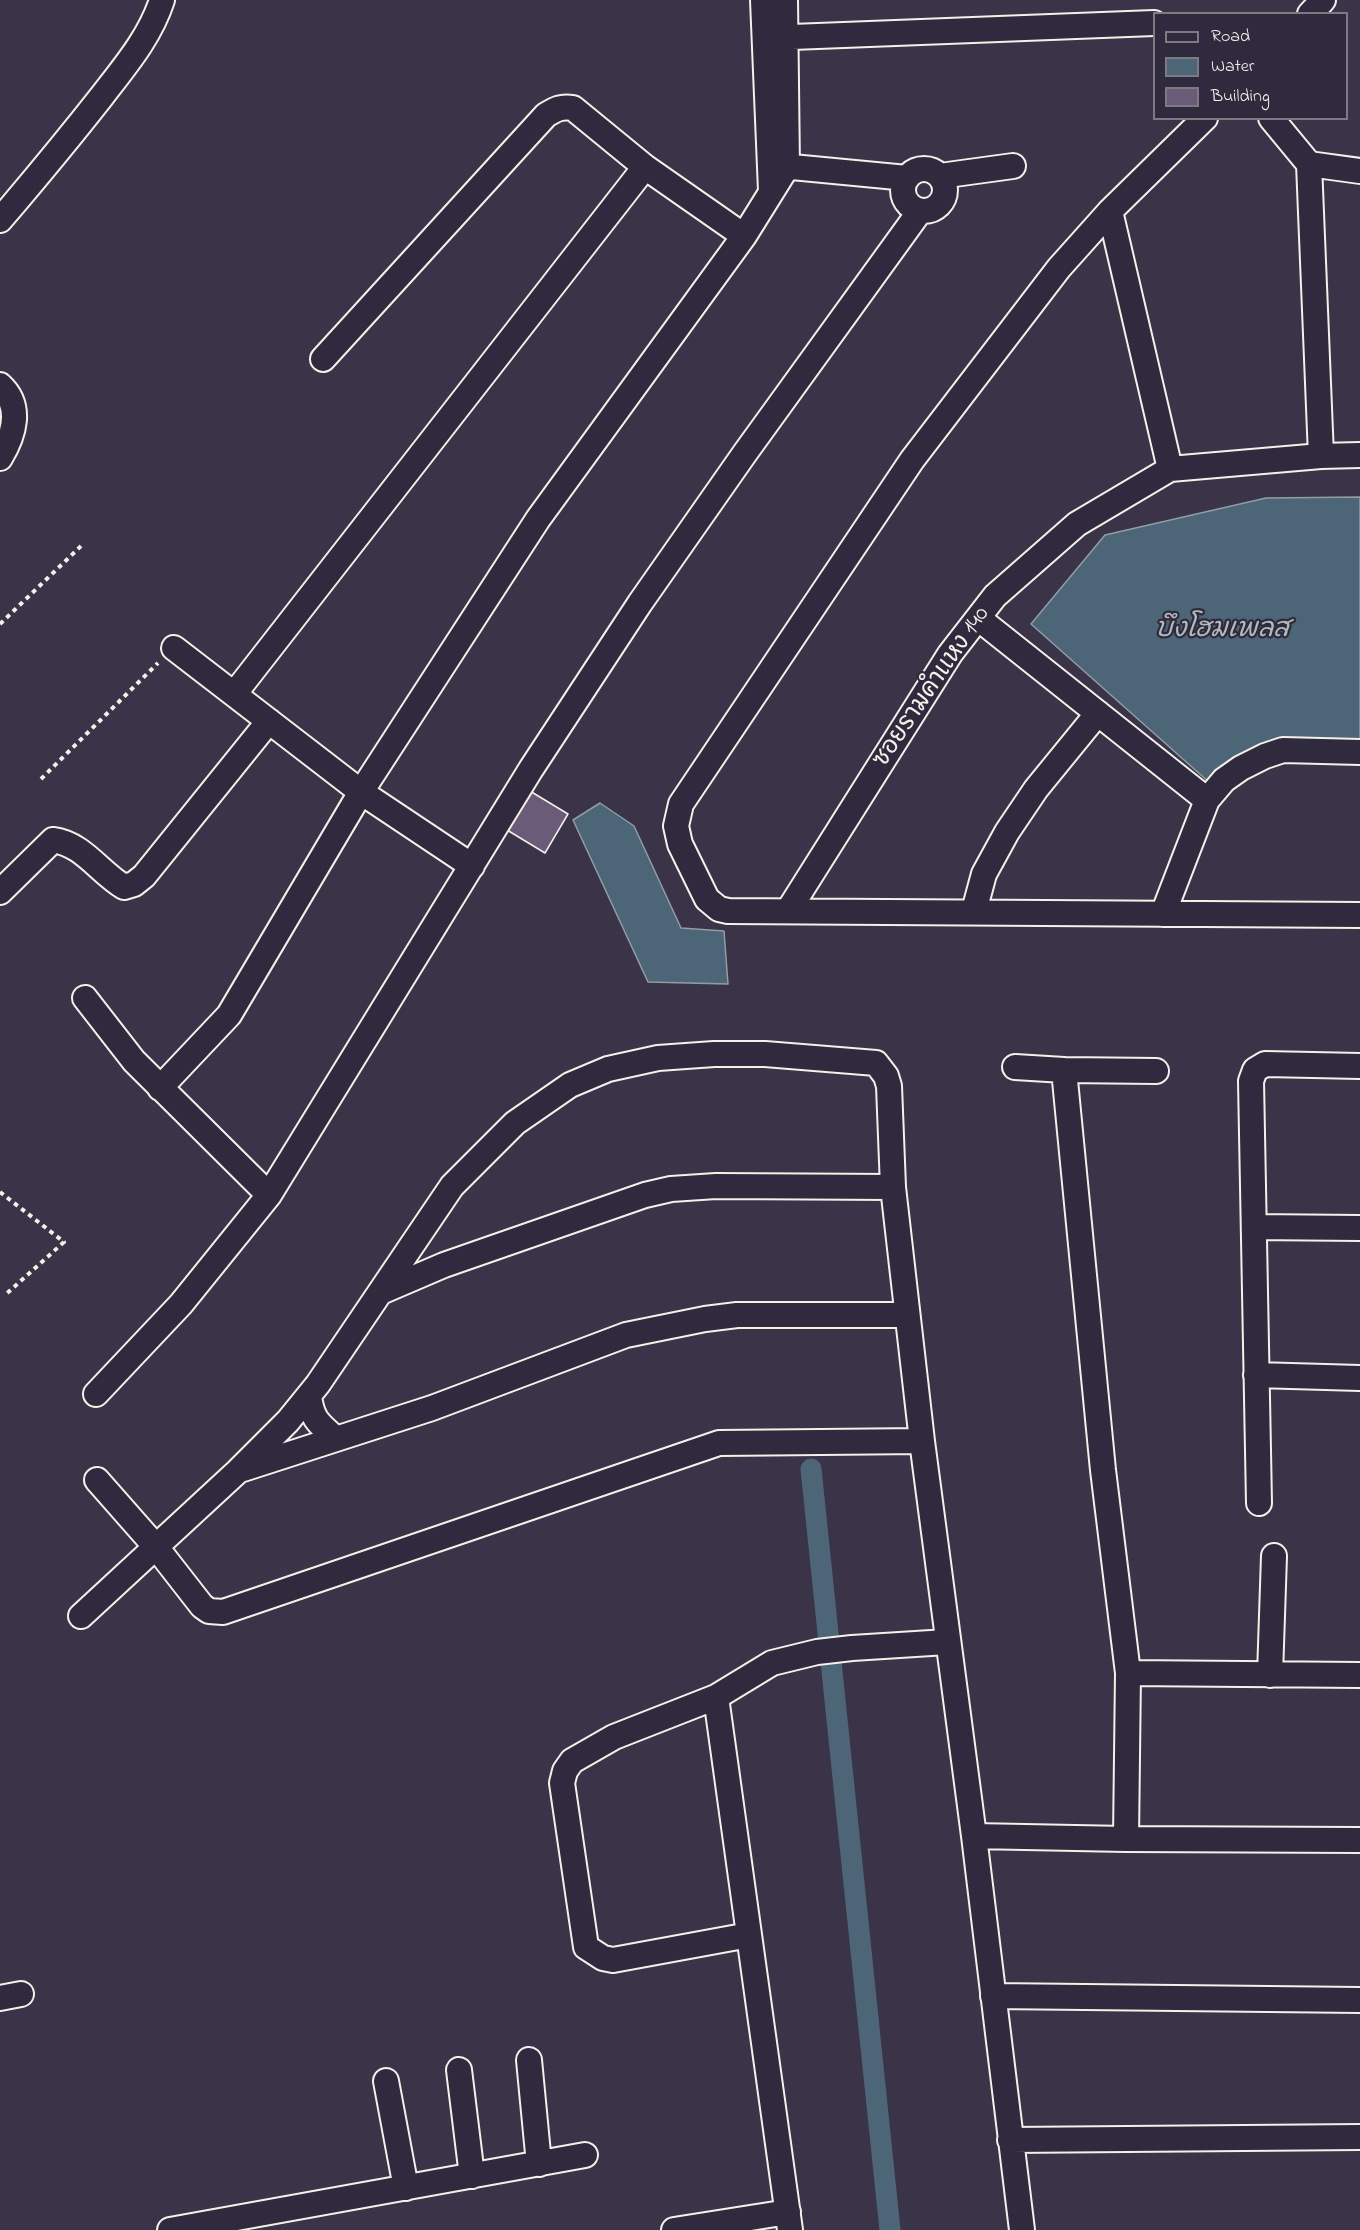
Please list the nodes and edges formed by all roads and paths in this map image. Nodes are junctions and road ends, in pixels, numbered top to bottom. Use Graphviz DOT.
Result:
graph roads {
  1 [pos="162,0"];
  2 [pos="763,0"];
  3 [pos="785,0"];
  4 [pos="1323,0"];
  5 [pos="1312,12"];
  6 [pos="1153,23"];
  7 [pos="776,39"];
  8 [pos="1202,120"];
  9 [pos="1273,120"];
  10 [pos="1309,164"];
  11 [pos="778,166"];
  12 [pos="1013,166"];
  13 [pos="645,167"];
  14 [pos="1360,171"];
  15 [pos="940,176"];
  16 [pos="907,178"];
  17 [pos="920,211"];
  18 [pos="1110,211"];
  19 [pos="0,220"];
  20 [pos="744,236"];
  21 [pos="323,359"];
  22 [pos="0,385"];
  23 [pos="6,439"];
  24 [pos="1360,455"];
  25 [pos="1321,456"];
  26 [pos="0,458"];
  27 [pos="1170,469"];
  28 [pos="81,546"];
  29 [pos="978,618"];
  30 [pos="0,624"];
  31 [pos="174,648"];
  32 [pos="235,693"];
  33 [pos="1098,712"];
  34 [pos="269,721"];
  35 [pos="1360,752"];
  36 [pos="41,779"];
  37 [pos="361,792"];
  38 [pos="1207,800"];
  39 [pos="472,866"];
  40 [pos="0,892"];
  41 [pos="788,911"];
  42 [pos="974,911"];
  43 [pos="1163,914"];
  44 [pos="1360,915"];
  45 [pos="85,998"];
  46 [pos="1360,1066"];
  47 [pos="1015,1067"];
  48 [pos="1064,1070"];
  49 [pos="1156,1071"];
  50 [pos="160,1088"];
  51 [pos="893,1186"];
  52 [pos="0,1192"];
  53 [pos="269,1195"];
  54 [pos="1254,1227"];
  55 [pos="1360,1228"];
  56 [pos="381,1292"];
  57 [pos="4,1296"];
  58 [pos="907,1315"];
  59 [pos="1256,1375"];
  60 [pos="1360,1378"];
  61 [pos="96,1394"];
  62 [pos="309,1396"];
  63 [pos="335,1438"];
  64 [pos="922,1441"];
  65 [pos="238,1471"];
  66 [pos="97,1480"];
  67 [pos="1259,1503"];
  68 [pos="156,1547"];
  69 [pos="1274,1556"];
  70 [pos="81,1616"];
  71 [pos="947,1642"];
  72 [pos="1128,1673"];
  73 [pos="1270,1675"];
  74 [pos="1360,1675"];
  75 [pos="716,1697"];
  76 [pos="974,1836"];
  77 [pos="1126,1839"];
  78 [pos="1360,1840"];
  79 [pos="749,1935"];
  80 [pos="993,1995"];
  81 [pos="1360,2000"];
  82 [pos="529,2060"];
  83 [pos="459,2070"];
  84 [pos="386,2081"];
  85 [pos="1360,2137"];
  86 [pos="1010,2140"];
  87 [pos="585,2155"];
  88 [pos="539,2164"];
  89 [pos="472,2176"];
  90 [pos="406,2188"];
  91 [pos="789,2221"];
  92 [pos="171,2230"];
  93 [pos="674,2230"];
  94 [pos="1022,2230"];
  1 -- 19 [label="street"];
  2 -- 7 [label="street"];
  3 -- 7 [label="street"];
  4 -- 5 [label="street"];
  6 -- 7 [label="street"];
  7 -- 11 [label="street"];
  8 -- 18 [label="street"];
  9 -- 10 [label="street"];
  10 -- 14 [label="street"];
  10 -- 25 [label="street"];
  11 -- 16 [label="street"];
  11 -- 20 [label="street"];
  12 -- 15 [label="street"];
  13 -- 20 [label="street"];
  13 -- 21 [label="street"];
  13 -- 32 [label="street"];
  15 -- 16 [label="street"];
  15 -- 17 [label="street"];
  16 -- 17 [label="street"];
  17 -- 39 [label="street"];
  18 -- 27 [label="street"];
  18 -- 41 [label="street"];
  20 -- 37 [label="street"];
  22 -- 23 [label="street"];
  23 -- 26 [label="street"];
  24 -- 25 [label="street, ซอยรามคำแหง 140"];
  25 -- 27 [label="street, ซอยรามคำแหง 140"];
  27 -- 29 [label="street, ซอยรามคำแหง 140"];
  28 -- 30 [label="path"];
  29 -- 33 [label="street"];
  29 -- 41 [label="street, ซอยรามคำแหง 140"];
  31 -- 32 [label="street"];
  31 -- 36 [label="path"];
  32 -- 34 [label="street"];
  33 -- 38 [label="street"];
  33 -- 42 [label="street"];
  34 -- 37 [label="street"];
  34 -- 40 [label="street"];
  35 -- 38 [label="street"];
  37 -- 39 [label="street"];
  37 -- 50 [label="street"];
  38 -- 43 [label="street"];
  39 -- 53 [label="street"];
  41 -- 42 [label="street"];
  42 -- 43 [label="street"];
  43 -- 44 [label="street"];
  45 -- 50 [label="street"];
  46 -- 54 [label="street"];
  47 -- 48 [label="street"];
  48 -- 49 [label="street"];
  48 -- 72 [label="street"];
  50 -- 53 [label="street"];
  51 -- 56 [label="street"];
  51 -- 56 [label="street"];
  51 -- 58 [label="street"];
  52 -- 57 [label="path"];
  53 -- 61 [label="street"];
  54 -- 55 [label="street"];
  54 -- 59 [label="street"];
  56 -- 62 [label="street"];
  58 -- 63 [label="street"];
  58 -- 64 [label="street"];
  59 -- 60 [label="street"];
  59 -- 67 [label="street"];
  62 -- 63 [label="street"];
  62 -- 65 [label="street"];
  63 -- 65 [label="street"];
  64 -- 68 [label="street"];
  64 -- 71 [label="street"];
  65 -- 68 [label="street"];
  66 -- 68 [label="street"];
  68 -- 70 [label="street"];
  69 -- 73 [label="street"];
  71 -- 75 [label="street"];
  71 -- 76 [label="street"];
  72 -- 73 [label="street"];
  72 -- 77 [label="street"];
  73 -- 74 [label="street"];
  75 -- 79 [label="street"];
  75 -- 79 [label="street"];
  76 -- 77 [label="street"];
  76 -- 80 [label="street"];
  77 -- 78 [label="street"];
  79 -- 91 [label="street"];
  80 -- 81 [label="street"];
  80 -- 86 [label="street"];
  82 -- 88 [label="street"];
  83 -- 89 [label="street"];
  84 -- 90 [label="street"];
  85 -- 86 [label="street"];
  86 -- 94 [label="street"];
  87 -- 88 [label="street"];
  88 -- 89 [label="street"];
  89 -- 90 [label="street"];
  90 -- 92 [label="street"];
  91 -- 93 [label="street"];
}
